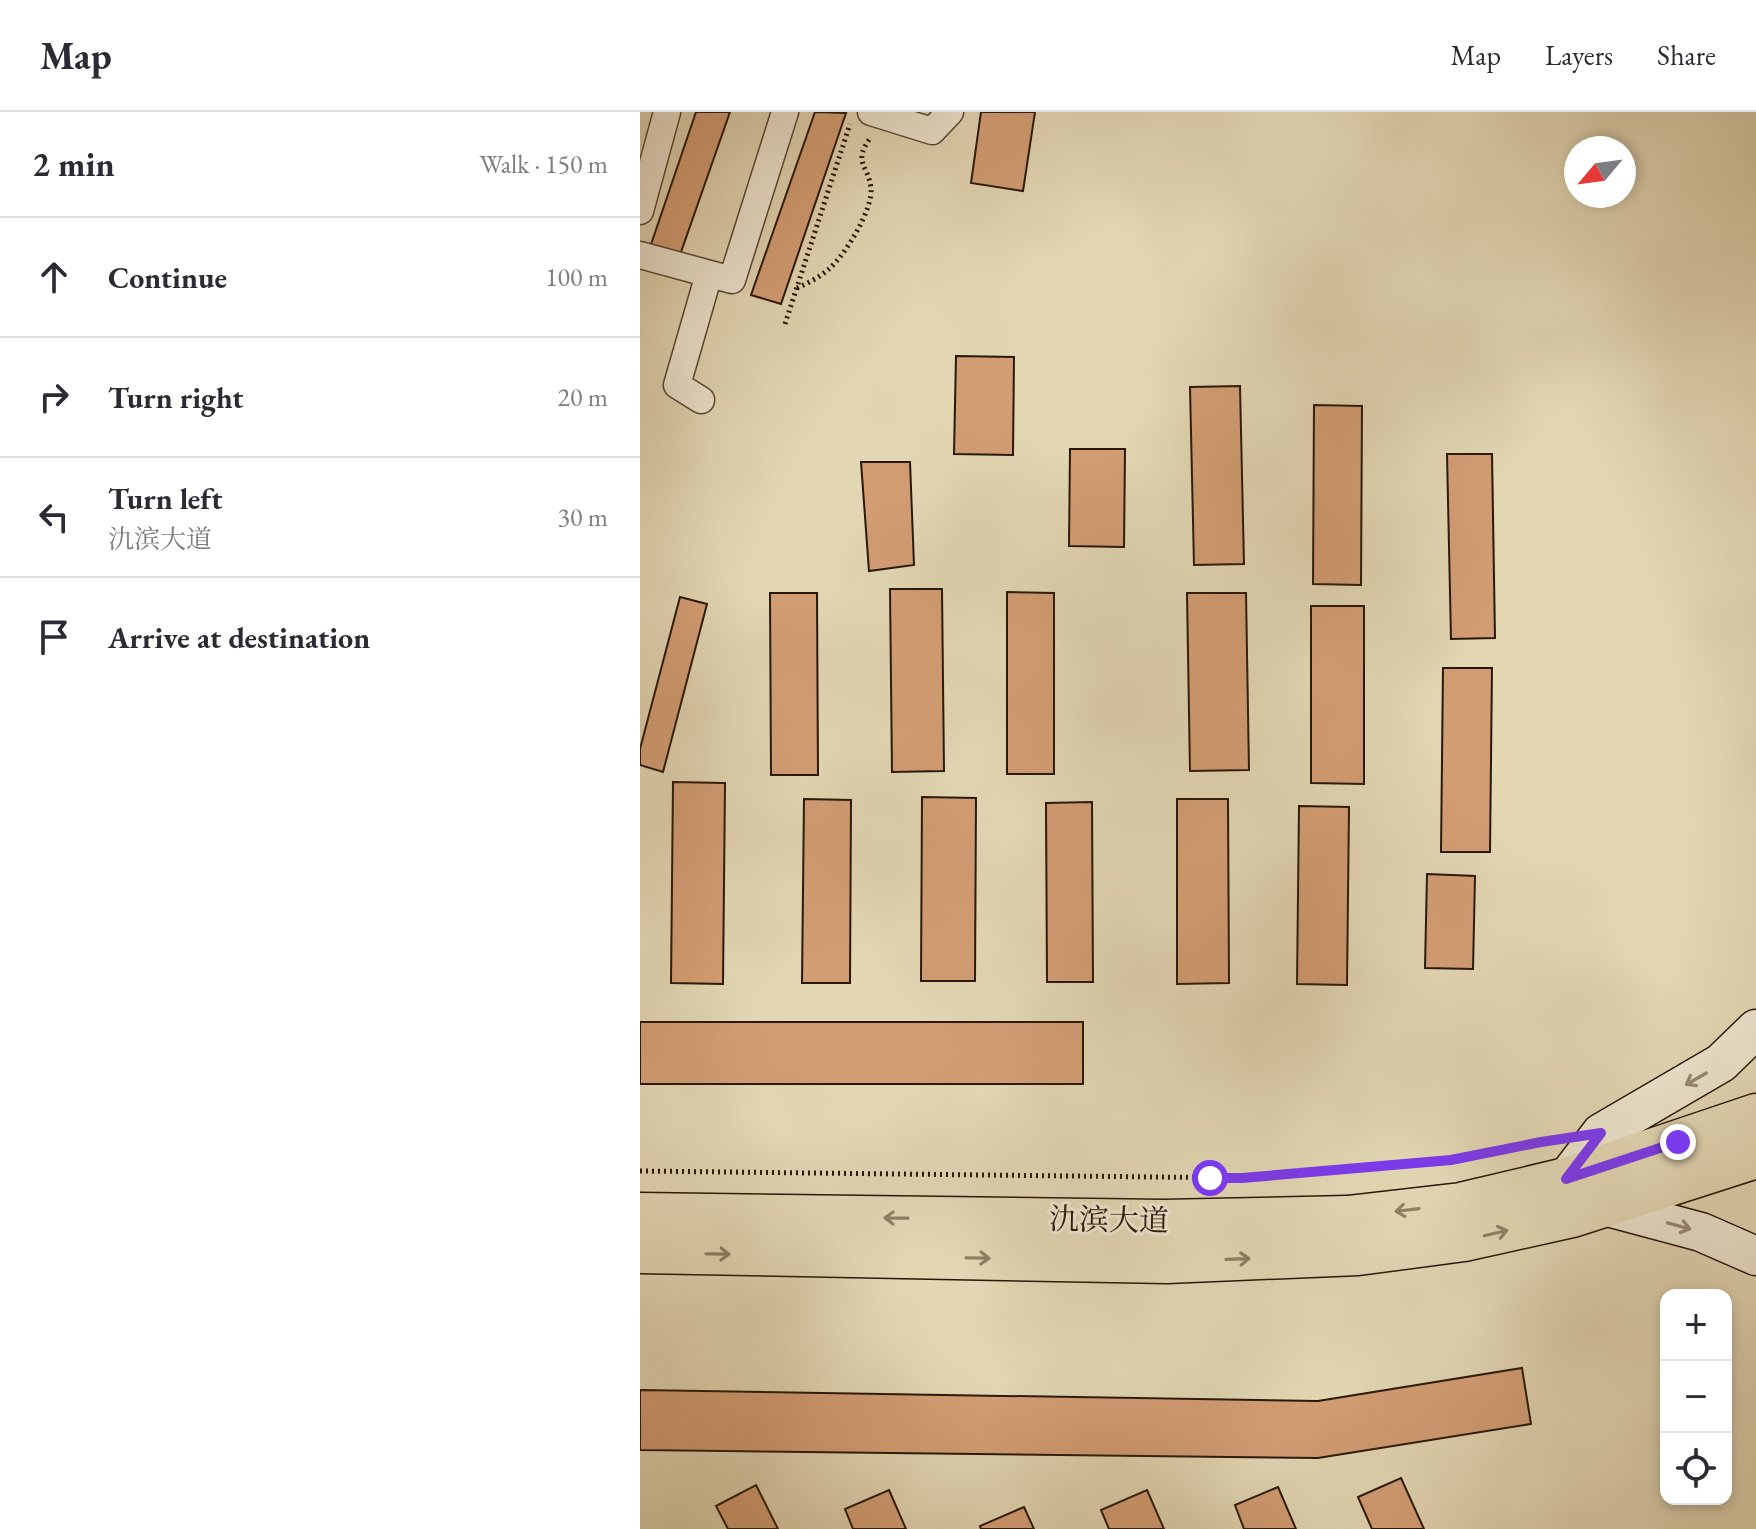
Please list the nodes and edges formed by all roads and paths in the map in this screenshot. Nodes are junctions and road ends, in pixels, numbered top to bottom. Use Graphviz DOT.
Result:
graph roads {
  1 [pos="667,112"];
  2 [pos="785,112"];
  3 [pos="854,112"];
  4 [pos="950,112"];
  5 [pos="879,115"];
  6 [pos="640,211"];
  7 [pos="640,255"];
  8 [pos="709,274"];
  9 [pos="797,289"];
  10 [pos="785,324"];
  11 [pos="701,400"];
  12 [pos="1756,1029"];
  13 [pos="1756,1115"];
  14 [pos="1601,1133"];
  15 [pos="1756,1157"];
  16 [pos="640,1171"];
  17 [pos="1566,1179"];
  18 [pos="1604,1206"];
  19 [pos="640,1214"];
  20 [pos="640,1252"];
  21 [pos="1756,1256"];
  1 -- 6 [label="street"];
  2 -- 8 [label="street"];
  3 -- 9 [label="path"];
  4 -- 5 [label="street"];
  5 -- 9 [label="path"];
  7 -- 8 [label="street"];
  8 -- 11 [label="street"];
  9 -- 10 [label="path"];
  12 -- 14 [label="main road, one-way"];
  13 -- 17 [label="main road, 氿滨大道"];
  14 -- 16 [label="path"];
  14 -- 17 [label="main road"];
  15 -- 18 [label="main road, 氿滨大道"];
  17 -- 19 [label="main road, 氿滨大道, one-way"];
  20 -- 18 [label="main road, 氿滨大道, one-way"];
  18 -- 21 [label="main road, one-way"];
}
